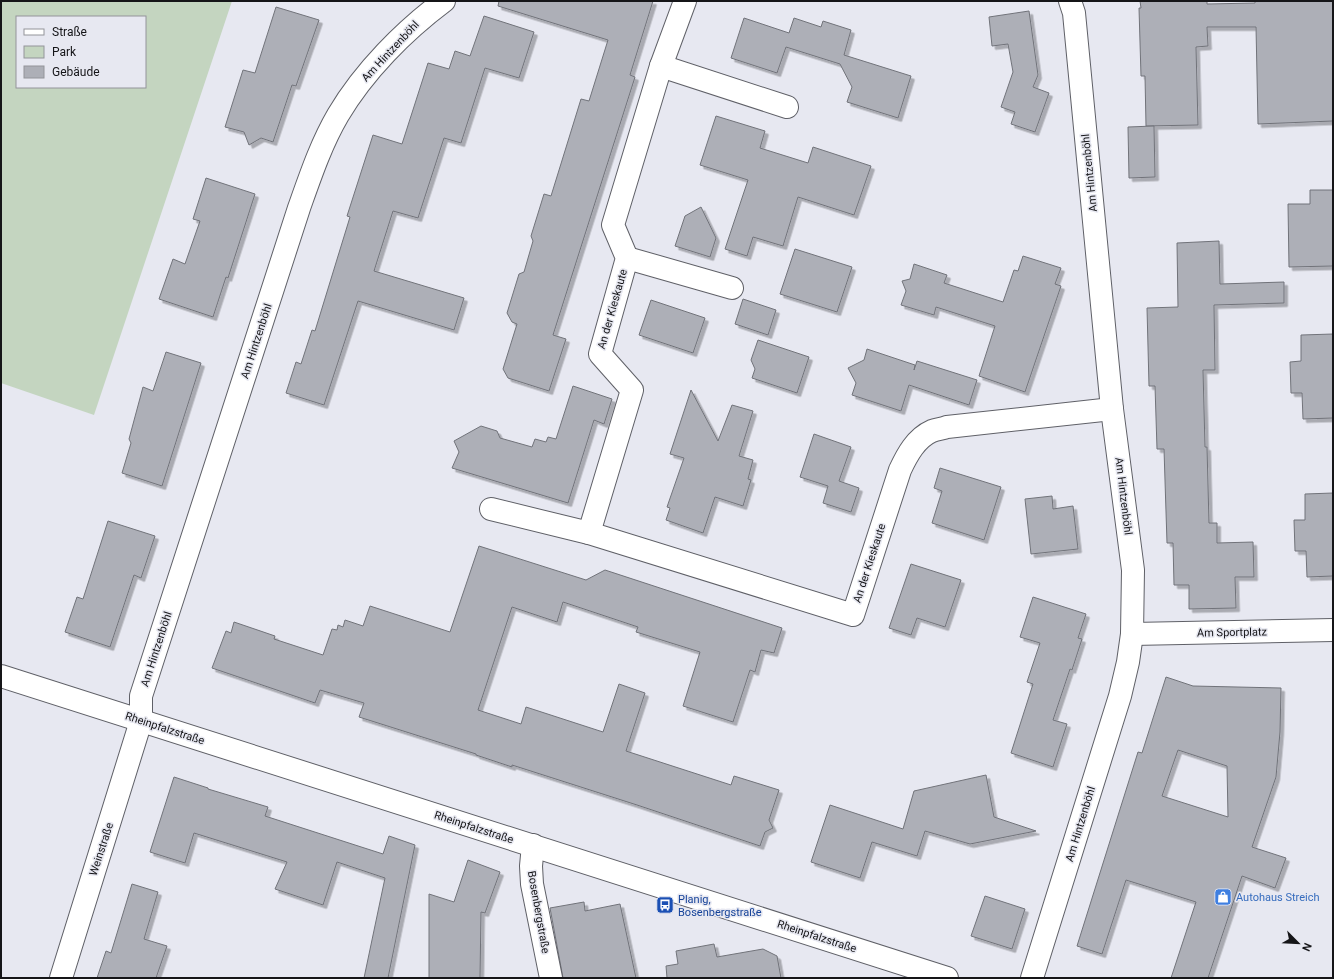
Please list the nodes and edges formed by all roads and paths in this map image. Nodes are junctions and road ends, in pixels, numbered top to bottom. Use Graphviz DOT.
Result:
graph roads {
  1 [pos="444,1"];
  2 [pos="685,1"];
  3 [pos="1070,1"];
  4 [pos="661,66"];
  5 [pos="787,107"];
  6 [pos="626,258"];
  7 [pos="732,288"];
  8 [pos="1112,409"];
  9 [pos="491,509"];
  10 [pos="589,533"];
  11 [pos="1333,630"];
  12 [pos="1132,634"];
  13 [pos="1,676"];
  14 [pos="141,720"];
  15 [pos="533,845"];
  16 [pos="61,978"];
  17 [pos="551,978"];
  18 [pos="947,978"];
  19 [pos="1032,978"];
  1 -- 14 [label="street, Am Hintzenböhl"];
  2 -- 4 [label="street, An der Kieskaute"];
  3 -- 8 [label="street, Am Hintzenböhl"];
  4 -- 5 [label="street"];
  4 -- 6 [label="street, An der Kieskaute"];
  6 -- 7 [label="street, An der Kieskaute"];
  6 -- 10 [label="street, An der Kieskaute"];
  8 -- 10 [label="street, An der Kieskaute"];
  8 -- 12 [label="street, Am Hintzenböhl"];
  9 -- 10 [label="street, An der Kieskaute"];
  11 -- 12 [label="street, Am Sportplatz"];
  12 -- 19 [label="street, Am Hintzenböhl"];
  13 -- 14 [label="street, Rheinpfalzstraße"];
  14 -- 15 [label="street, Rheinpfalzstraße"];
  14 -- 16 [label="street, Weinstraße"];
  15 -- 17 [label="street, Bosenbergstraße"];
  15 -- 18 [label="street, Rheinpfalzstraße"];
}
